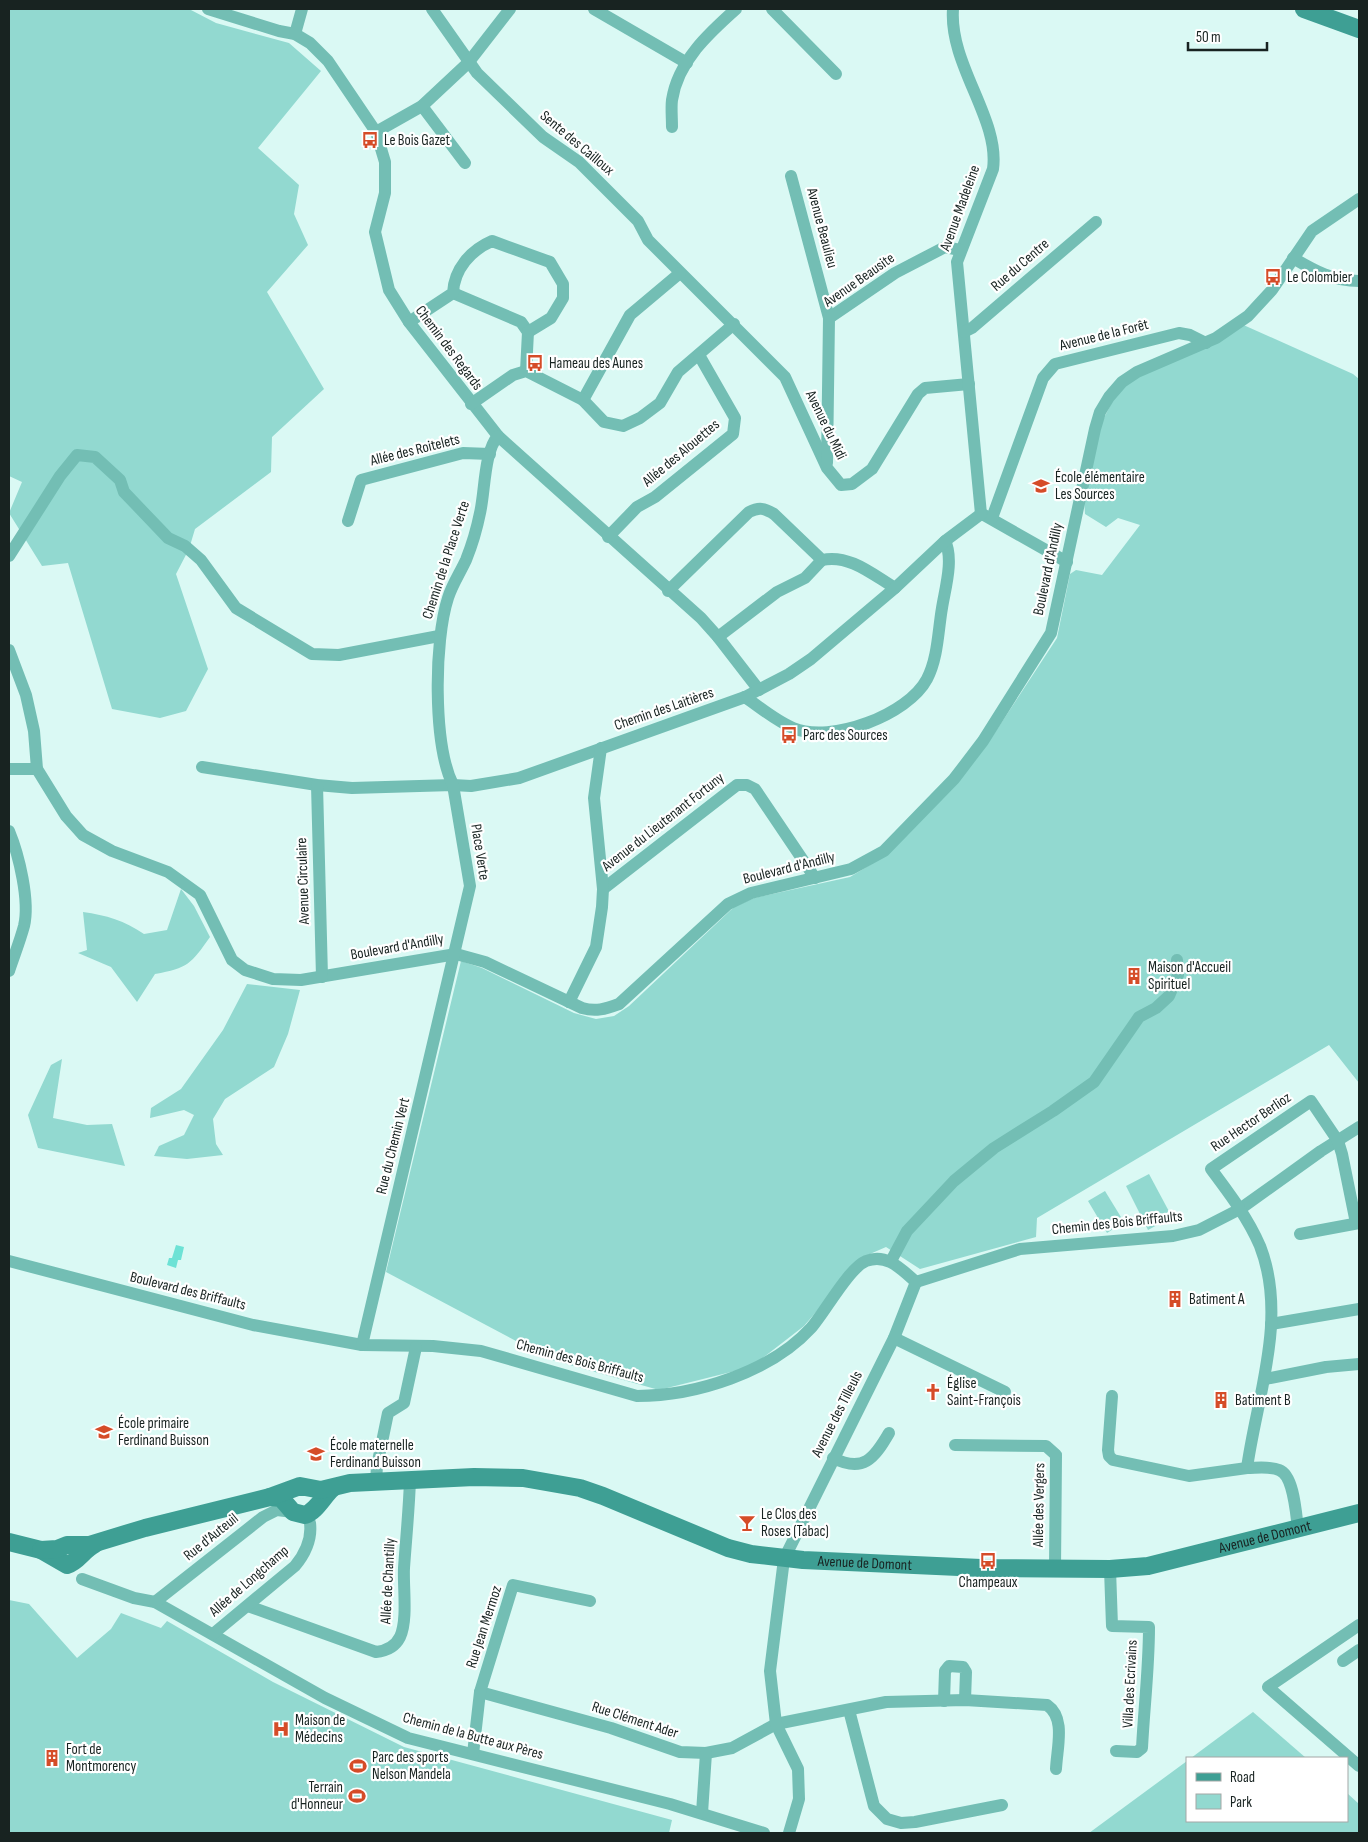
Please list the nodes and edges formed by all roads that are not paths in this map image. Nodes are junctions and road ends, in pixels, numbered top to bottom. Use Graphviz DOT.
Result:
graph roads {
  1 [pos="208,9"];
  2 [pos="302,9"];
  3 [pos="432,9"];
  4 [pos="510,9"];
  5 [pos="594,9"];
  6 [pos="736,9"];
  7 [pos="772,9"];
  8 [pos="953,9"];
  9 [pos="1304,9"];
  10 [pos="1316,9"];
  11 [pos="1359,28"];
  12 [pos="295,34"];
  13 [pos="468,63"];
  14 [pos="687,63"];
  15 [pos="836,74"];
  16 [pos="422,106"];
  17 [pos="672,127"];
  18 [pos="376,132"];
  19 [pos="465,163"];
  20 [pos="791,176"];
  21 [pos="1359,199"];
  22 [pos="1096,222"];
  23 [pos="960,250"];
  24 [pos="1293,258"];
  25 [pos="680,273"];
  26 [pos="1359,281"];
  27 [pos="454,293"];
  28 [pos="829,318"];
  29 [pos="409,322"];
  30 [pos="734,324"];
  31 [pos="528,332"];
  32 [pos="964,332"];
  33 [pos="1206,342"];
  34 [pos="699,354"];
  35 [pos="526,370"];
  36 [pos="969,384"];
  37 [pos="583,400"];
  38 [pos="471,404"];
  39 [pos="498,436"];
  40 [pos="490,454"];
  41 [pos="827,468"];
  42 [pos="987,516"];
  43 [pos="348,521"];
  44 [pos="608,537"];
  45 [pos="945,541"];
  46 [pos="9,556"];
  47 [pos="822,560"];
  48 [pos="1067,562"];
  49 [pos="894,588"];
  50 [pos="668,591"];
  51 [pos="439,636"];
  52 [pos="718,636"];
  53 [pos="9,650"];
  54 [pos="759,690"];
  55 [pos="745,697"];
  56 [pos="601,748"];
  57 [pos="202,767"];
  58 [pos="9,768"];
  59 [pos="37,769"];
  60 [pos="317,785"];
  61 [pos="453,785"];
  62 [pos="9,831"];
  63 [pos="815,878"];
  64 [pos="603,889"];
  65 [pos="456,954"];
  66 [pos="1177,960"];
  67 [pos="9,970"];
  68 [pos="322,977"];
  69 [pos="569,1002"];
  70 [pos="1359,1127"];
  71 [pos="1338,1141"];
  72 [pos="1240,1209"];
  73 [pos="1358,1223"];
  74 [pos="1300,1234"];
  75 [pos="9,1261"];
  76 [pos="891,1261"];
  77 [pos="916,1282"];
  78 [pos="1359,1309"];
  79 [pos="1270,1324"];
  80 [pos="894,1338"];
  81 [pos="362,1345"];
  82 [pos="416,1347"];
  83 [pos="1359,1364"];
  84 [pos="1265,1379"];
  85 [pos="1005,1392"];
  86 [pos="1112,1396"];
  87 [pos="889,1433"];
  88 [pos="956,1446"];
  89 [pos="833,1458"];
  90 [pos="1247,1468"];
  91 [pos="410,1480"];
  92 [pos="376,1482"];
  93 [pos="333,1488"];
  94 [pos="302,1509"];
  95 [pos="1359,1513"];
  96 [pos="1298,1529"];
  97 [pos="9,1542"];
  98 [pos="69,1556"];
  99 [pos="784,1559"];
  100 [pos="1055,1569"];
  101 [pos="1110,1569"];
  102 [pos="590,1601"];
  103 [pos="155,1602"];
  104 [pos="248,1606"];
  105 [pos="1359,1625"];
  106 [pos="214,1634"];
  107 [pos="1359,1650"];
  108 [pos="1343,1661"];
  109 [pos="480,1692"];
  110 [pos="965,1700"];
  111 [pos="944,1701"];
  112 [pos="849,1710"];
  113 [pos="776,1724"];
  114 [pos="1116,1752"];
  115 [pos="706,1753"];
  116 [pos="473,1754"];
  117 [pos="1359,1766"];
  118 [pos="1056,1769"];
  119 [pos="1002,1805"];
  120 [pos="702,1813"];
  121 [pos="764,1833"];
  122 [pos="789,1833"];
  1 -- 12 [label="street, Chemin des Regards"];
  2 -- 12 [label="street"];
  3 -- 13 [label="street, Sente des Cailloux"];
  4 -- 13 [label="street"];
  5 -- 14 [label="street"];
  6 -- 14 [label="street"];
  7 -- 15 [label="street"];
  8 -- 23 [label="street, Avenue Madeleine"];
  9 -- 11 [label="main road"];
  10 -- 11 [label="main road"];
  12 -- 18 [label="street, Chemin des Regards"];
  13 -- 16 [label="street"];
  13 -- 25 [label="street, Sente des Cailloux"];
  14 -- 17 [label="street"];
  16 -- 18 [label="street"];
  16 -- 19 [label="street"];
  18 -- 29 [label="street, Chemin des Regards"];
  20 -- 28 [label="street, Avenue Beaulieu"];
  21 -- 24 [label="street, Boulevard d'Andilly"];
  22 -- 32 [label="street, Rue du Centre"];
  23 -- 28 [label="street, Avenue Beausite"];
  23 -- 32 [label="street, Avenue Madeleine"];
  24 -- 26 [label="street"];
  24 -- 33 [label="street, Boulevard d'Andilly"];
  25 -- 30 [label="street, Avenue du Midi"];
  25 -- 37 [label="street"];
  27 -- 29 [label="street"];
  27 -- 31 [label="street"];
  27 -- 31 [label="street"];
  28 -- 41 [label="street, Avenue Beausite"];
  29 -- 38 [label="street, Chemin des Regards"];
  30 -- 34 [label="street"];
  30 -- 41 [label="street, Avenue du Midi"];
  31 -- 35 [label="street"];
  32 -- 36 [label="street, Avenue Madeleine"];
  33 -- 42 [label="street, Avenue de la Forêt"];
  33 -- 48 [label="street, Boulevard d'Andilly"];
  34 -- 37 [label="street"];
  34 -- 44 [label="street, Allée des Alouettes"];
  35 -- 37 [label="street"];
  35 -- 38 [label="street"];
  36 -- 41 [label="street, Avenue du Midi"];
  36 -- 42 [label="street, Avenue Madeleine"];
  38 -- 39 [label="street, Chemin des Regards"];
  39 -- 40 [label="street, Chemin de la Place Verte"];
  39 -- 44 [label="street, Chemin des Regards"];
  40 -- 43 [label="street, Allée des Roitelets"];
  40 -- 51 [label="street, Chemin de la Place Verte"];
  42 -- 45 [label="street, Chemin des Laitières"];
  42 -- 48 [label="street"];
  44 -- 50 [label="street, Chemin des Regards"];
  45 -- 49 [label="street, Chemin des Laitières"];
  45 -- 55 [label="street"];
  46 -- 51 [label="street"];
  47 -- 49 [label="street"];
  47 -- 50 [label="street"];
  47 -- 52 [label="street"];
  48 -- 63 [label="street, Boulevard d'Andilly"];
  49 -- 54 [label="street, Chemin des Laitières"];
  50 -- 52 [label="street, Chemin des Regards"];
  51 -- 61 [label="street, Chemin de la Place Verte"];
  52 -- 54 [label="street, Chemin des Regards"];
  53 -- 59 [label="street, Boulevard d'Andilly"];
  54 -- 55 [label="street, Chemin des Laitières"];
  55 -- 56 [label="street, Chemin des Laitières"];
  56 -- 61 [label="street, Chemin des Laitières"];
  56 -- 64 [label="street"];
  57 -- 60 [label="street, Chemin des Laitières"];
  58 -- 59 [label="street"];
  59 -- 68 [label="street, Boulevard d'Andilly"];
  60 -- 61 [label="street, Chemin des Laitières"];
  60 -- 68 [label="street, Avenue Circulaire"];
  61 -- 65 [label="street, Place Verte"];
  62 -- 67 [label="street"];
  63 -- 64 [label="street, Avenue du Lieutenant Fortuny"];
  63 -- 69 [label="street, Boulevard d'Andilly"];
  64 -- 69 [label="street"];
  65 -- 68 [label="street, Boulevard d'Andilly"];
  65 -- 69 [label="street, Boulevard d'Andilly"];
  65 -- 81 [label="street, Rue du Chemin Vert"];
  66 -- 76 [label="street"];
  70 -- 71 [label="street, Chemin des Bois Briffaults"];
  71 -- 72 [label="street, Chemin des Bois Briffaults"];
  71 -- 72 [label="street, Rue Hector Berlioz"];
  71 -- 73 [label="street"];
  72 -- 77 [label="street, Chemin des Bois Briffaults"];
  72 -- 79 [label="street"];
  73 -- 74 [label="street"];
  75 -- 81 [label="street, Boulevard des Briffaults"];
  76 -- 77 [label="street"];
  76 -- 82 [label="street, Chemin des Bois Briffaults"];
  77 -- 80 [label="street, Avenue des Tilleuls"];
  78 -- 79 [label="street"];
  79 -- 84 [label="street"];
  80 -- 85 [label="street"];
  80 -- 89 [label="street, Avenue des Tilleuls"];
  81 -- 82 [label="street, Chemin des Bois Briffaults"];
  82 -- 92 [label="street"];
  83 -- 84 [label="street"];
  84 -- 90 [label="street"];
  86 -- 90 [label="street"];
  87 -- 89 [label="street"];
  88 -- 100 [label="street, Allée des Vergers"];
  89 -- 99 [label="street, Avenue des Tilleuls"];
  90 -- 96 [label="street"];
  91 -- 92 [label="main road, Avenue de Domont"];
  91 -- 99 [label="main road, Avenue de Domont"];
  91 -- 104 [label="street, Allée de Chantilly"];
  92 -- 93 [label="main road, Avenue de Domont"];
  93 -- 94 [label="main road"];
  93 -- 94 [label="main road, Avenue de Domont"];
  94 -- 98 [label="main road"];
  94 -- 103 [label="street, Rue d'Auteuil"];
  94 -- 104 [label="street, Allée de Longchamp"];
  95 -- 96 [label="main road, Avenue de Domont"];
  96 -- 101 [label="main road, Avenue de Domont"];
  97 -- 98 [label="main road"];
  98 -- 103 [label="street, Chemin de la Butte aux Pères"];
  99 -- 100 [label="main road, Avenue de Domont"];
  99 -- 113 [label="street, Avenue des Tilleuls"];
  100 -- 101 [label="main road, Avenue de Domont"];
  101 -- 114 [label="street, Villa des Ecrivains"];
  102 -- 109 [label="street, Rue Jean Mermoz"];
  103 -- 106 [label="street, Chemin de la Butte aux Pères"];
  104 -- 106 [label="street, Allée de Longchamp"];
  105 -- 117 [label="street"];
  106 -- 116 [label="street, Chemin de la Butte aux Pères"];
  107 -- 108 [label="street"];
  109 -- 115 [label="street, Rue Clément Ader"];
  109 -- 116 [label="street, Rue Jean Mermoz"];
  110 -- 111 [label="street, Rue Clément Ader"];
  110 -- 111 [label="street"];
  110 -- 118 [label="street, Rue Clément Ader"];
  111 -- 112 [label="street, Rue Clément Ader"];
  112 -- 113 [label="street, Rue Clément Ader"];
  112 -- 119 [label="street"];
  113 -- 115 [label="street, Rue Clément Ader"];
  113 -- 122 [label="street, Avenue des Tilleuls"];
  115 -- 120 [label="street"];
  116 -- 120 [label="street, Chemin de la Butte aux Pères"];
  120 -- 121 [label="street, Chemin de la Butte aux Pères"];
}
